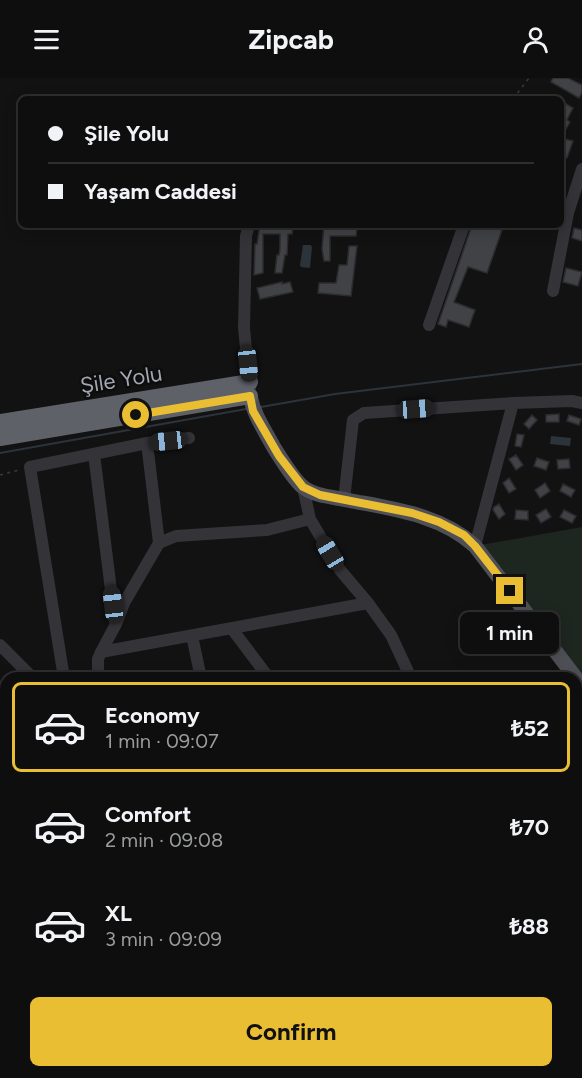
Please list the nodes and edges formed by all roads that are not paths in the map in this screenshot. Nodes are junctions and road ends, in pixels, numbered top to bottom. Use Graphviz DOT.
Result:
graph roads {
  1 [pos="582,169"];
  2 [pos="565,212"];
  3 [pos="464,228"];
  4 [pos="562,228"];
  5 [pos="247,231"];
  6 [pos="552,291"];
  7 [pos="429,325"];
  8 [pos="250,389"];
  9 [pos="513,403"];
  10 [pos="582,403"];
  11 [pos="0,422"];
  12 [pos="0,438"];
  13 [pos="189,438"];
  14 [pos="147,443"];
  15 [pos="94,454"];
  16 [pos="303,487"];
  17 [pos="344,500"];
  18 [pos="310,519"];
  19 [pos="159,543"];
  20 [pos="475,546"];
  21 [pos="369,603"];
  22 [pos="115,626"];
  23 [pos="232,629"];
  24 [pos="192,636"];
  25 [pos="0,645"];
  26 [pos="101,652"];
  27 [pos="27,672"];
  28 [pos="63,672"];
  29 [pos="98,672"];
  30 [pos="200,672"];
  31 [pos="264,672"];
  32 [pos="408,672"];
  33 [pos="571,672"];
  1 -- 2 [label="street"];
  3 -- 7 [label="street"];
  4 -- 6 [label="street"];
  5 -- 8 [label="street"];
  8 -- 11 [label="highway, Şile Yolu"];
  8 -- 12 [label="highway, Şile Yolu"];
  8 -- 16 [label="main road"];
  9 -- 10 [label="street"];
  9 -- 17 [label="street"];
  9 -- 20 [label="street"];
  13 -- 14 [label="street"];
  14 -- 15 [label="street"];
  14 -- 19 [label="street"];
  15 -- 22 [label="street"];
  15 -- 28 [label="street"];
  16 -- 17 [label="main road"];
  16 -- 18 [label="street"];
  17 -- 20 [label="main road"];
  18 -- 19 [label="street"];
  18 -- 21 [label="street"];
  19 -- 22 [label="street"];
  20 -- 33 [label="main road"];
  21 -- 23 [label="street"];
  21 -- 32 [label="street"];
  22 -- 26 [label="street"];
  23 -- 24 [label="street"];
  23 -- 31 [label="street"];
  24 -- 26 [label="street"];
  24 -- 30 [label="street"];
  25 -- 27 [label="street"];
  26 -- 29 [label="street"];
}
